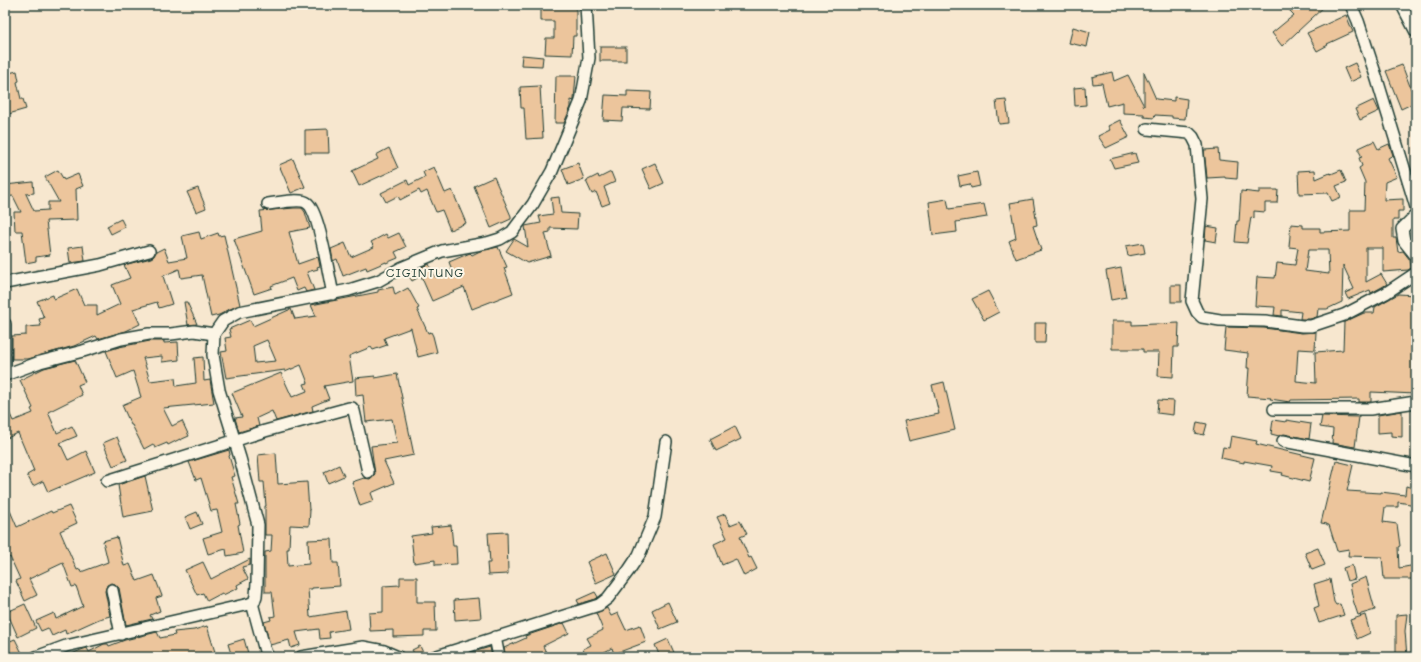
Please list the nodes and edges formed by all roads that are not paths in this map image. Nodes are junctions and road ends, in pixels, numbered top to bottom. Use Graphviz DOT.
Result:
graph roads {
  1 [pos="586,5"];
  2 [pos="1351,5"];
  3 [pos="1402,5"];
  4 [pos="1416,32"];
  5 [pos="1147,129"];
  6 [pos="268,204"];
  7 [pos="1416,207"];
  8 [pos="1416,215"];
  9 [pos="149,251"];
  10 [pos="1416,256"];
  11 [pos="1416,273"];
  12 [pos="5,283"];
  13 [pos="333,294"];
  14 [pos="5,324"];
  15 [pos="214,334"];
  16 [pos="5,374"];
  17 [pos="1416,402"];
  18 [pos="1274,409"];
  19 [pos="234,441"];
  20 [pos="1283,441"];
  21 [pos="666,442"];
  22 [pos="1416,466"];
  23 [pos="368,472"];
  24 [pos="107,481"];
  25 [pos="112,590"];
  26 [pos="252,603"];
  27 [pos="121,634"];
  28 [pos="495,637"];
  29 [pos="36,657"];
  30 [pos="268,657"];
  31 [pos="301,657"];
  32 [pos="398,657"];
  33 [pos="434,657"];
  34 [pos="499,657"];
  1 -- 13 [label="street"];
  2 -- 7 [label="street"];
  3 -- 4 [label="street"];
  5 -- 11 [label="street"];
  6 -- 13 [label="street"];
  8 -- 10 [label="street"];
  9 -- 12 [label="street"];
  13 -- 15 [label="street"];
  14 -- 16 [label="street"];
  15 -- 16 [label="street"];
  15 -- 19 [label="street"];
  17 -- 18 [label="street"];
  19 -- 23 [label="street"];
  19 -- 24 [label="street"];
  19 -- 26 [label="street"];
  20 -- 22 [label="street"];
  21 -- 28 [label="street"];
  25 -- 27 [label="street"];
  26 -- 27 [label="street"];
  26 -- 30 [label="street"];
  27 -- 29 [label="street"];
  28 -- 33 [label="street"];
  28 -- 34 [label="street"];
  31 -- 32 [label="street"];
}
